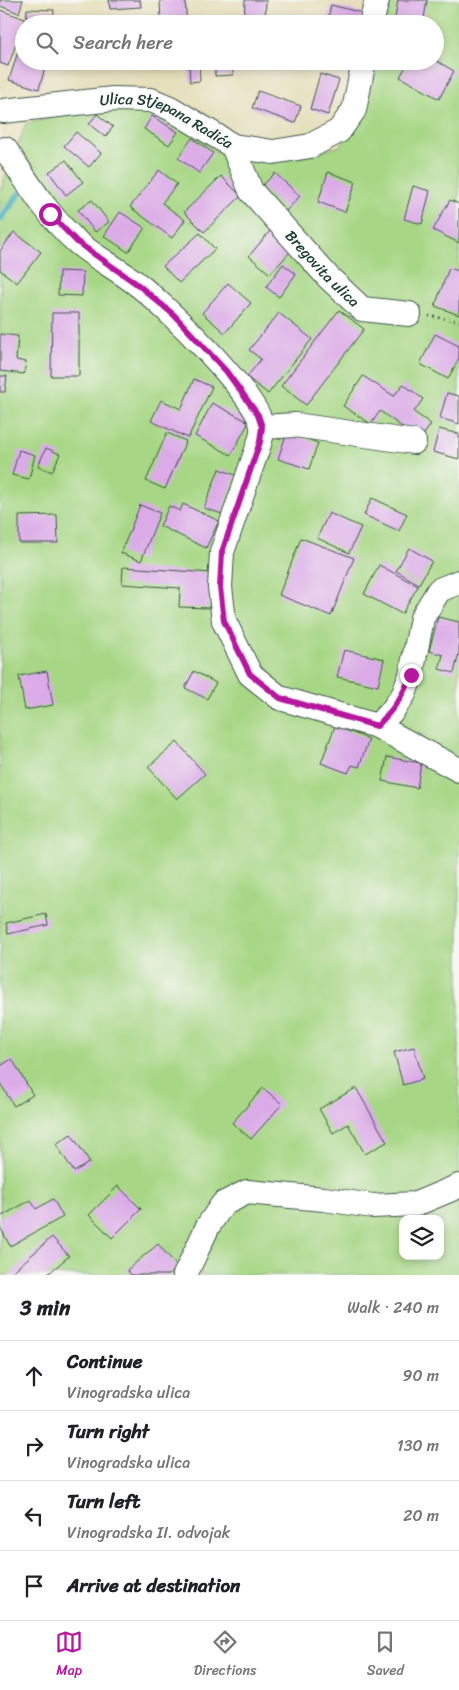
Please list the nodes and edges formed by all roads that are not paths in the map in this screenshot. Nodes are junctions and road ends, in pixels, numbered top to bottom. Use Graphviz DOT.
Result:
graph roads {
  1 [pos="377,0"];
  2 [pos="373,15"];
  3 [pos="362,70"];
  4 [pos="1,110"];
  5 [pos="233,146"];
  6 [pos="2,155"];
  7 [pos="409,314"];
  8 [pos="262,427"];
  9 [pos="414,442"];
  10 [pos="459,582"];
  11 [pos="377,726"];
  12 [pos="459,770"];
  13 [pos="459,1186"];
  14 [pos="185,1275"];
  1 -- 2 [label="street"];
  3 -- 5 [label="street, Ulica Stjepana Radića"];
  4 -- 5 [label="street, Ulica Stjepana Radića"];
  4 -- 6 [label="street"];
  5 -- 7 [label="street, Bregovita ulica"];
  6 -- 8 [label="street"];
  8 -- 9 [label="street"];
  8 -- 11 [label="street"];
  10 -- 11 [label="street"];
  11 -- 12 [label="street"];
  13 -- 14 [label="street"];
}
